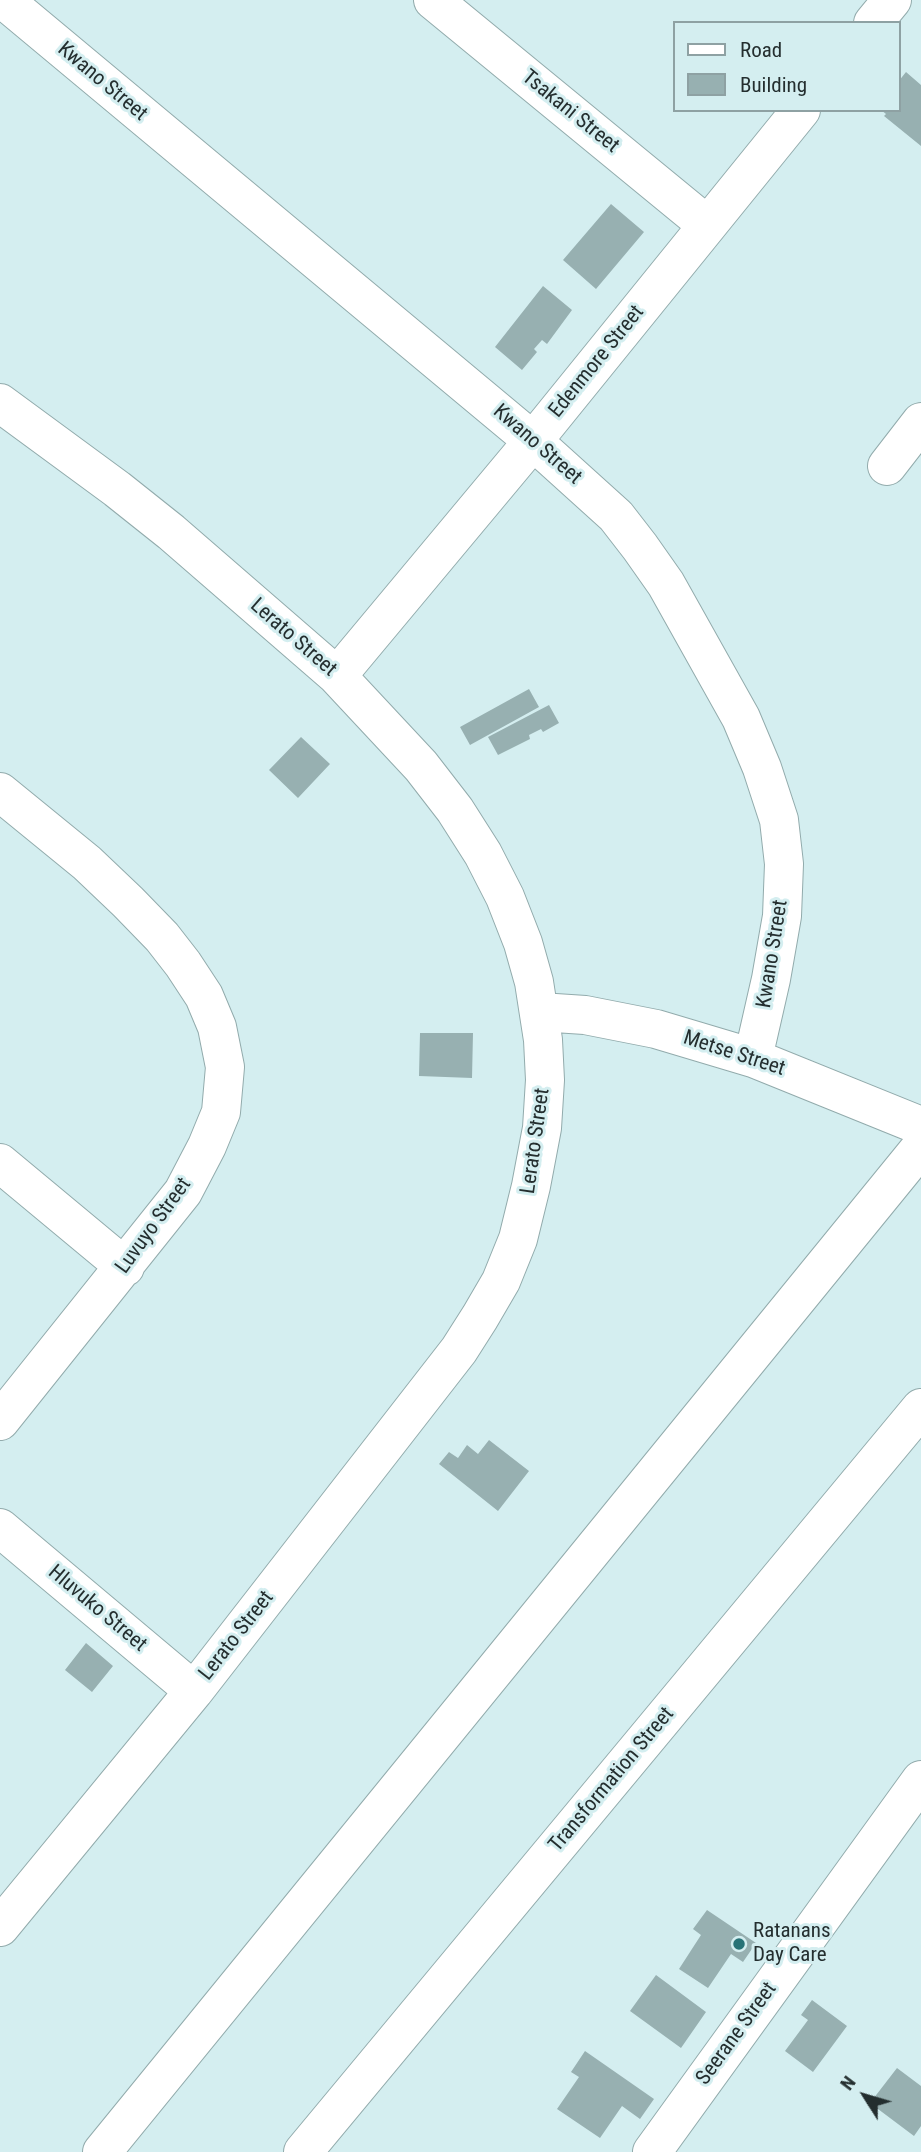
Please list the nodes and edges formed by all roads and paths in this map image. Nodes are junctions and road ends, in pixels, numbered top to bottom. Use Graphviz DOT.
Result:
graph roads {
  1 [pos="4,0"];
  2 [pos="433,0"];
  3 [pos="799,112"];
  4 [pos="707,225"];
  5 [pos="0,403"];
  6 [pos="921,422"];
  7 [pos="533,441"];
  8 [pos="887,466"];
  9 [pos="337,676"];
  10 [pos="0,792"];
  11 [pos="540,1012"];
  12 [pos="753,1058"];
  13 [pos="921,1126"];
  14 [pos="921,1147"];
  15 [pos="0,1163"];
  16 [pos="125,1267"];
  17 [pos="921,1408"];
  18 [pos="0,1421"];
  19 [pos="0,1528"];
  20 [pos="194,1691"];
  21 [pos="921,1780"];
  22 [pos="0,1927"];
  23 [pos="102,2152"];
  24 [pos="303,2152"];
  25 [pos="652,2152"];
  1 -- 7 [label="street, Kwano Street"];
  2 -- 4 [label="street, Tsakani Street"];
  3 -- 4 [label="street, Edenmore Street"];
  4 -- 7 [label="street, Edenmore Street"];
  5 -- 9 [label="street, Lerato Street"];
  6 -- 8 [label="street"];
  7 -- 9 [label="street, Edenmore Street"];
  7 -- 12 [label="street, Kwano Street"];
  9 -- 11 [label="street, Lerato Street"];
  10 -- 16 [label="street, Luvuyo Street"];
  11 -- 12 [label="street, Metse Street"];
  11 -- 20 [label="street, Lerato Street"];
  12 -- 13 [label="street, Metse Street"];
  14 -- 23 [label="street"];
  15 -- 16 [label="street"];
  16 -- 18 [label="street, Luvuyo Street"];
  17 -- 24 [label="street, Transformation Street"];
  19 -- 20 [label="street, Hluvuko Street"];
  20 -- 22 [label="street, Lerato Street"];
  21 -- 25 [label="street, Seerane Street"];
}
